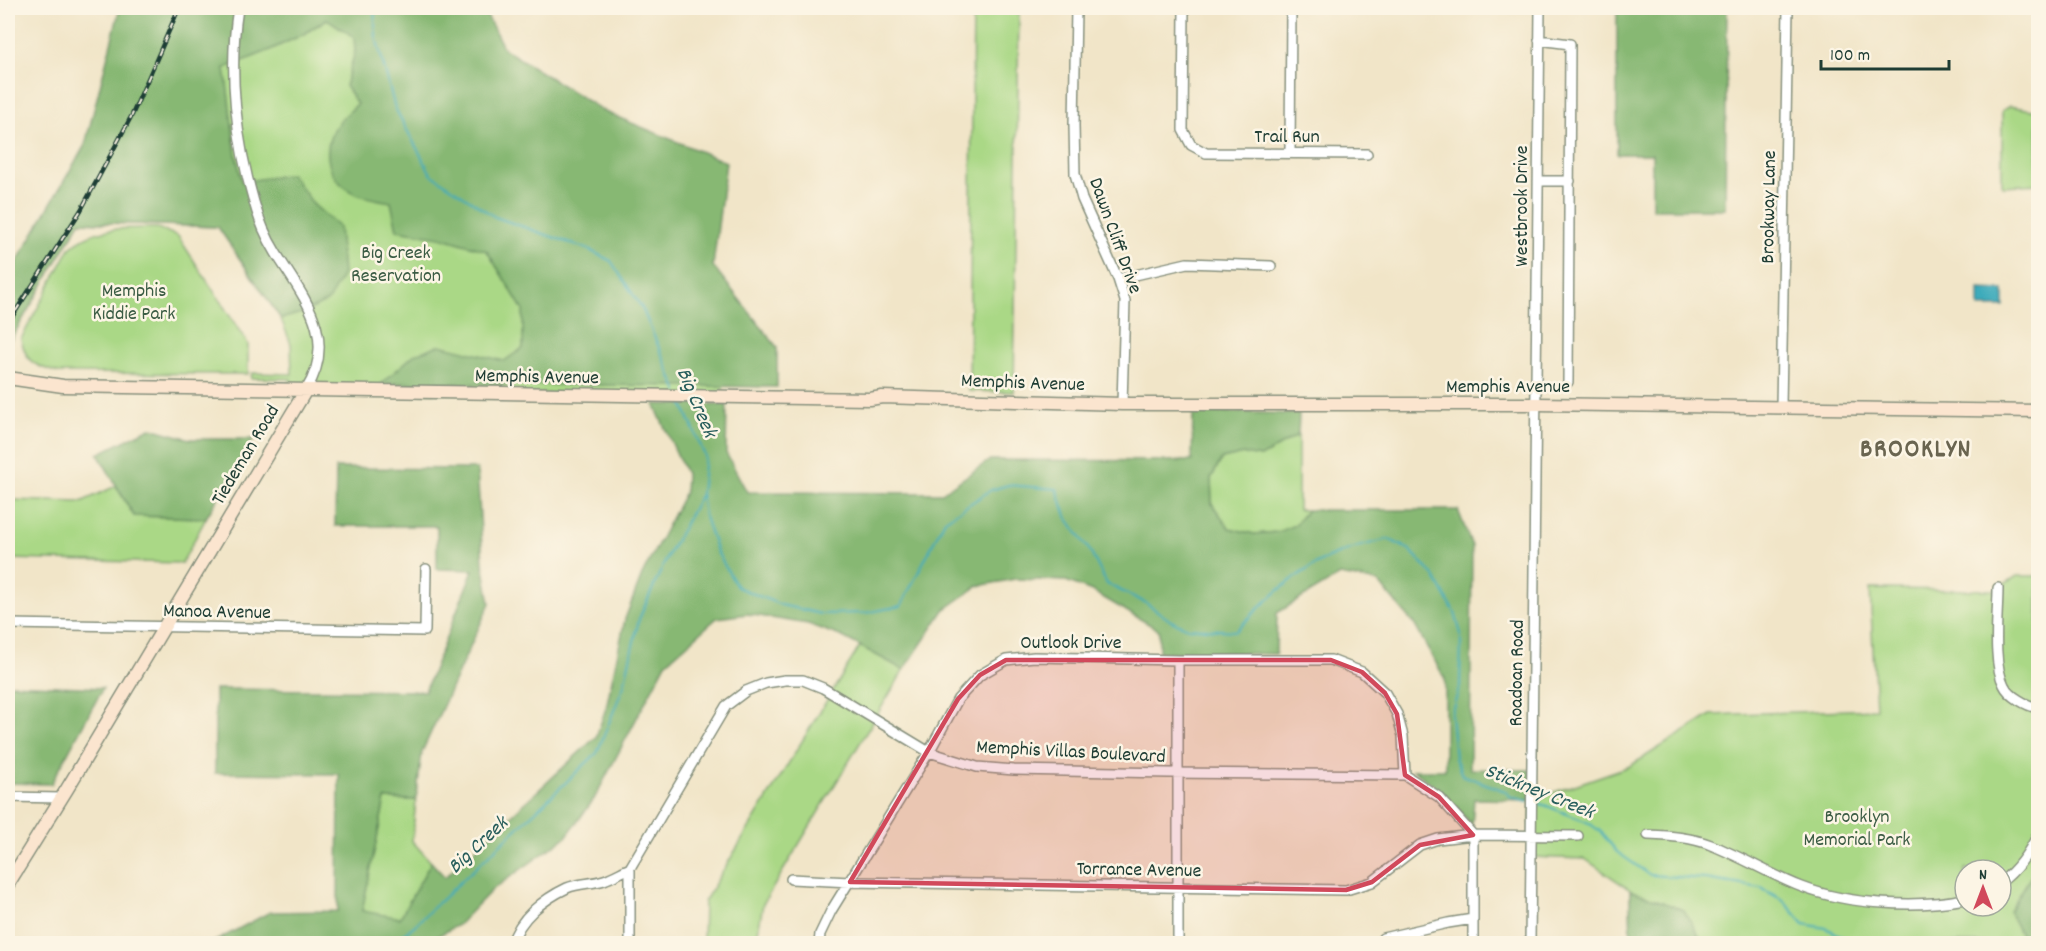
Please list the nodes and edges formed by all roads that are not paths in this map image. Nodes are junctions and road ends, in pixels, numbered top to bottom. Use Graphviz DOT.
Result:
graph roads {
  1 [pos="237,8"];
  2 [pos="1076,8"];
  3 [pos="1184,8"];
  4 [pos="1291,8"];
  5 [pos="1540,8"];
  6 [pos="1788,8"];
  7 [pos="1539,40"];
  8 [pos="1290,153"];
  9 [pos="1367,154"];
  10 [pos="1538,181"];
  11 [pos="1570,181"];
  12 [pos="1271,266"];
  13 [pos="1118,279"];
  14 [pos="8,378"];
  15 [pos="1568,382"];
  16 [pos="306,390"];
  17 [pos="1122,404"];
  18 [pos="1537,404"];
  19 [pos="1781,407"];
  20 [pos="2038,411"];
  21 [pos="426,568"];
  22 [pos="1998,588"];
  23 [pos="8,624"];
  24 [pos="163,627"];
  25 [pos="1178,660"];
  26 [pos="2038,708"];
  27 [pos="928,752"];
  28 [pos="1178,773"];
  29 [pos="1405,775"];
  30 [pos="8,797"];
  31 [pos="61,798"];
  32 [pos="2038,834"];
  33 [pos="1473,835"];
  34 [pos="1530,835"];
  35 [pos="1648,835"];
  36 [pos="1578,836"];
  37 [pos="630,868"];
  38 [pos="2013,873"];
  39 [pos="791,879"];
  40 [pos="850,882"];
  41 [pos="8,884"];
  42 [pos="1178,887"];
  43 [pos="1953,901"];
  44 [pos="1473,919"];
  45 [pos="1383,938"];
  46 [pos="513,940"];
  47 [pos="630,944"];
  48 [pos="819,944"];
  49 [pos="1178,944"];
  50 [pos="1473,944"];
  51 [pos="1530,944"];
  1 -- 16 [label="street, Tiedeman Road"];
  2 -- 13 [label="street, Dawn Cliff Drive"];
  3 -- 8 [label="street, Trail Run"];
  4 -- 8 [label="street"];
  5 -- 7 [label="street, Westbrook Drive"];
  6 -- 19 [label="street, Brookway Lane"];
  7 -- 10 [label="street, Westbrook Drive"];
  7 -- 11 [label="street"];
  8 -- 9 [label="street, Trail Run"];
  10 -- 11 [label="street"];
  10 -- 18 [label="street, Westbrook Drive"];
  11 -- 15 [label="street"];
  12 -- 13 [label="street"];
  13 -- 17 [label="street, Dawn Cliff Drive"];
  14 -- 16 [label="main road, Memphis Avenue"];
  16 -- 17 [label="main road, Memphis Avenue"];
  16 -- 24 [label="main road, Tiedeman Road"];
  17 -- 18 [label="main road, Memphis Avenue"];
  18 -- 19 [label="main road, Memphis Avenue"];
  18 -- 34 [label="street, Roadoan Road"];
  19 -- 20 [label="main road, Memphis Avenue"];
  21 -- 24 [label="street, Manoa Avenue"];
  22 -- 26 [label="street"];
  23 -- 24 [label="street, Manoa Avenue"];
  24 -- 31 [label="main road, Tiedeman Road"];
  25 -- 27 [label="street, Outlook Drive"];
  25 -- 28 [label="street"];
  25 -- 29 [label="street, Outlook Drive"];
  27 -- 28 [label="street, Memphis Villas Boulevard"];
  27 -- 37 [label="street, Memphis Villas Boulevard"];
  27 -- 40 [label="street, Outlook Drive"];
  28 -- 29 [label="street, Memphis Villas Boulevard"];
  28 -- 42 [label="street"];
  29 -- 33 [label="street"];
  30 -- 31 [label="street"];
  31 -- 41 [label="main road, Tiedeman Road"];
  32 -- 38 [label="street"];
  33 -- 34 [label="street"];
  33 -- 42 [label="street, Torrance Avenue"];
  33 -- 44 [label="street"];
  34 -- 36 [label="street"];
  34 -- 51 [label="street, Roadoan Road"];
  35 -- 43 [label="street"];
  37 -- 46 [label="street"];
  37 -- 47 [label="street"];
  39 -- 40 [label="street, Torrance Avenue"];
  40 -- 42 [label="street, Torrance Avenue"];
  40 -- 48 [label="street, Outlook Drive"];
  42 -- 49 [label="street"];
  44 -- 45 [label="street"];
  44 -- 50 [label="street"];
}
